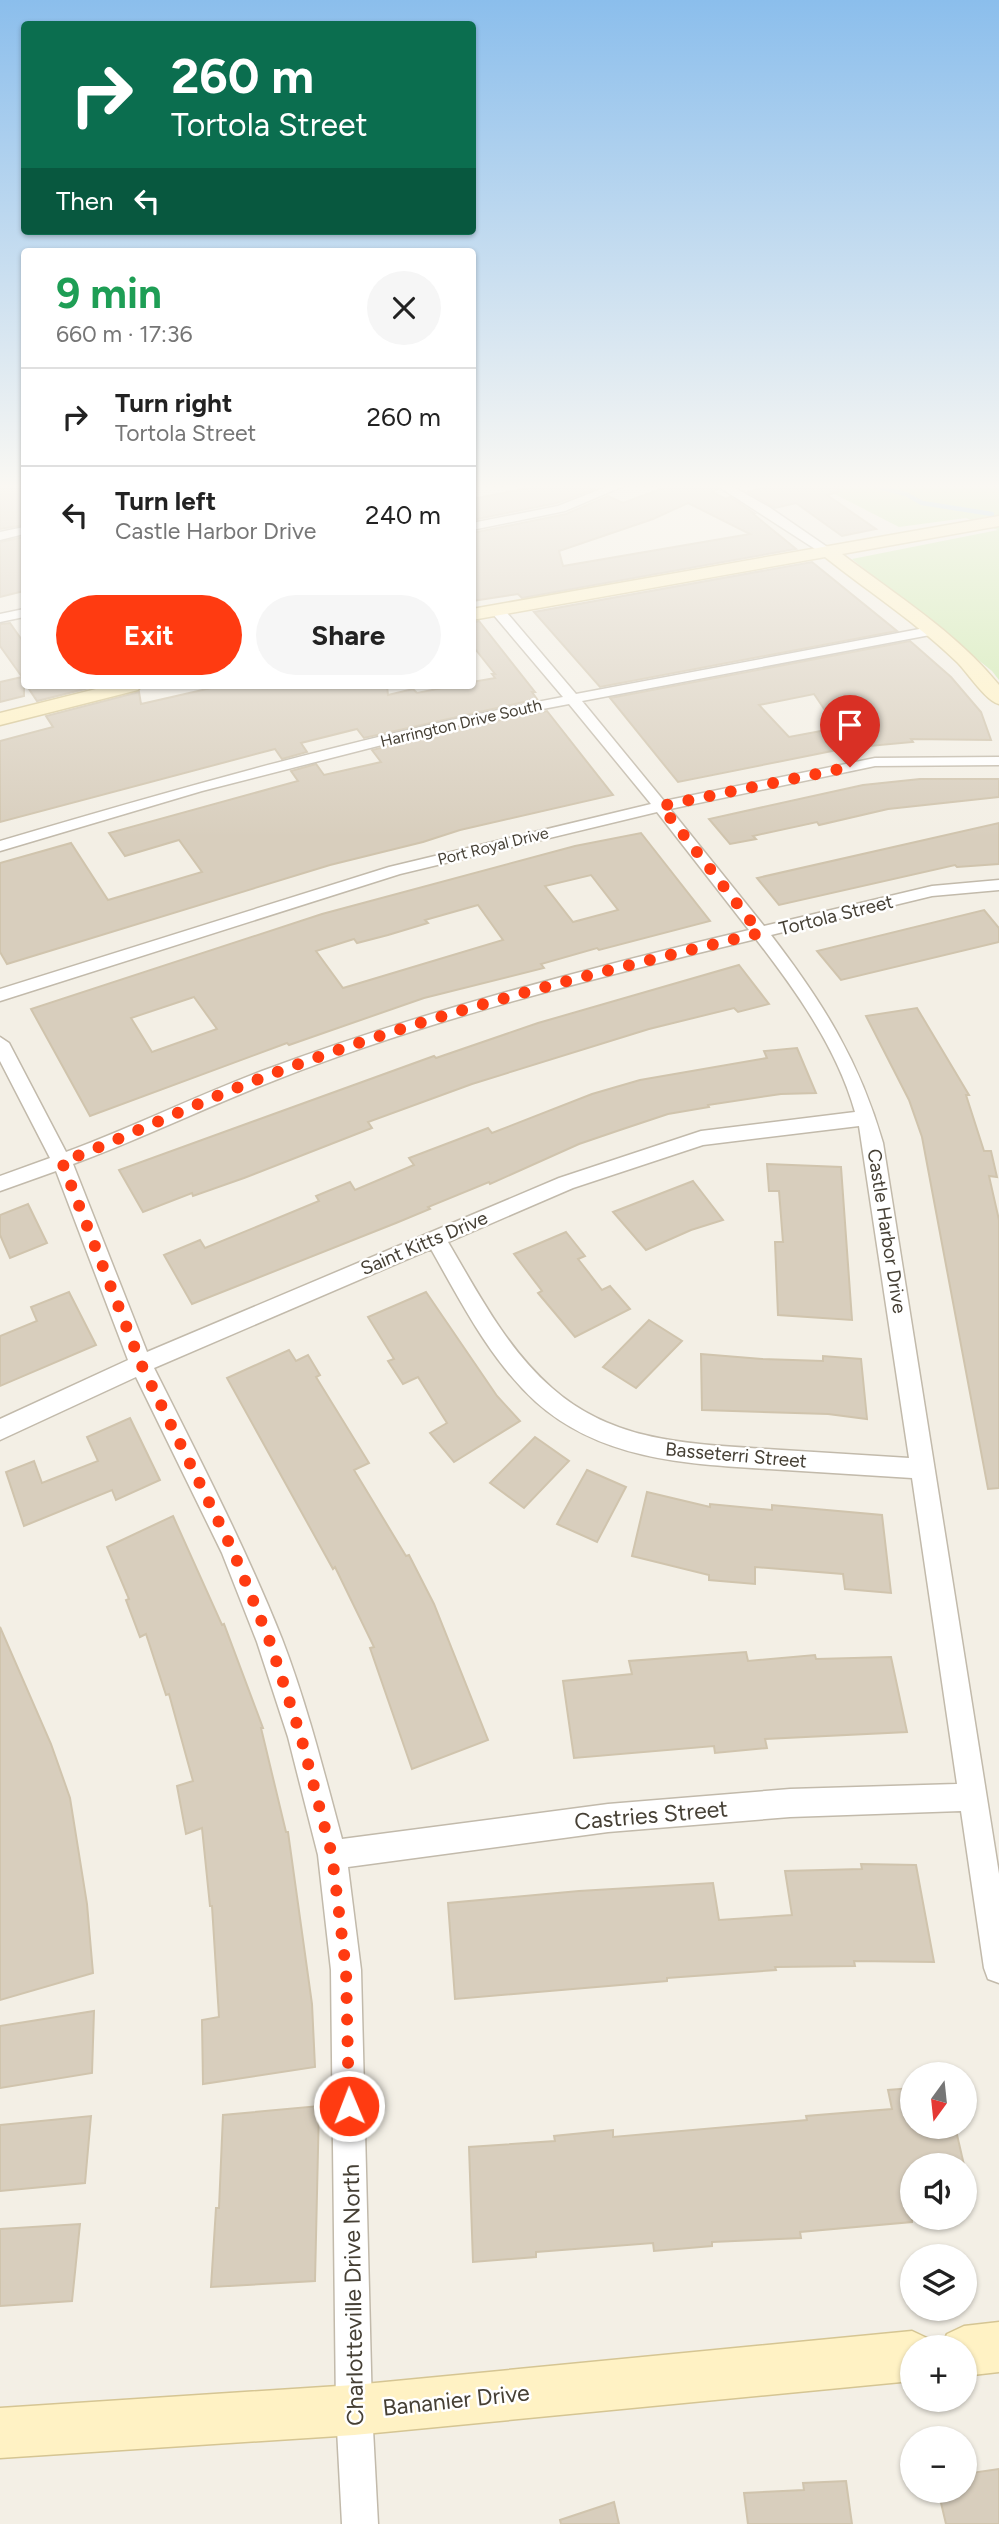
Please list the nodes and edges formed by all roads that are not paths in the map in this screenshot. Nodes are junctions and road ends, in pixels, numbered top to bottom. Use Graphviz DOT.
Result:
graph roads {
  1 [pos="539,603"];
  2 [pos="894,603"];
  3 [pos="497,610"];
  4 [pos="21,614"];
  5 [pos="476,614"];
  6 [pos="0,618"];
  7 [pos="930,631"];
  8 [pos="119,689"];
  9 [pos="999,698"];
  10 [pos="574,699"];
  11 [pos="0,719"];
  12 [pos="999,761"];
  13 [pos="661,806"];
  14 [pos="0,846"];
  15 [pos="999,885"];
  16 [pos="760,933"];
  17 [pos="0,995"];
  18 [pos="0,1043"];
  19 [pos="866,1118"];
  20 [pos="62,1162"];
  21 [pos="0,1184"];
  22 [pos="435,1238"];
  23 [pos="141,1364"];
  24 [pos="0,1430"];
  25 [pos="924,1469"];
  26 [pos="972,1797"];
  27 [pos="332,1855"];
  28 [pos="999,1968"];
  29 [pos="999,2347"];
  30 [pos="977,2350"];
  31 [pos="900,2357"];
  32 [pos="354,2410"];
  33 [pos="0,2433"];
  34 [pos="360,2524"];
  1 -- 3 [label="street"];
  2 -- 7 [label="street"];
  3 -- 5 [label="street"];
  3 -- 10 [label="street, Castle Harbor Drive"];
  4 -- 6 [label="street"];
  7 -- 9 [label="street"];
  7 -- 10 [label="street, Harrington Drive South"];
  8 -- 11 [label="street"];
  10 -- 13 [label="street, Castle Harbor Drive"];
  10 -- 14 [label="street, Harrington Drive South"];
  12 -- 13 [label="street, Port Royal Drive"];
  13 -- 16 [label="street, Castle Harbor Drive"];
  13 -- 17 [label="street, Port Royal Drive"];
  15 -- 16 [label="street, Tortola Street"];
  16 -- 19 [label="street, Castle Harbor Drive"];
  16 -- 20 [label="street, Tortola Street"];
  18 -- 20 [label="street, Charlotteville Drive North"];
  19 -- 22 [label="street, Saint Kitts Drive"];
  19 -- 25 [label="street, Castle Harbor Drive"];
  20 -- 21 [label="street, Tortola Street"];
  20 -- 23 [label="street, Charlotteville Drive North"];
  22 -- 23 [label="street, Saint Kitts Drive"];
  22 -- 25 [label="street, Basseterri Street"];
  23 -- 24 [label="street, Saint Kitts Drive"];
  23 -- 27 [label="street, Charlotteville Drive North"];
  25 -- 26 [label="street, Castle Harbor Drive"];
  26 -- 27 [label="street, Castries Street"];
  26 -- 28 [label="street, Castle Harbor Drive"];
  27 -- 32 [label="street, Charlotteville Drive North"];
  29 -- 30 [label="street"];
  31 -- 32 [label="street, Bananier Drive"];
  32 -- 33 [label="street, Bananier Drive"];
  32 -- 34 [label="street, Charlotteville Drive North"];
}
